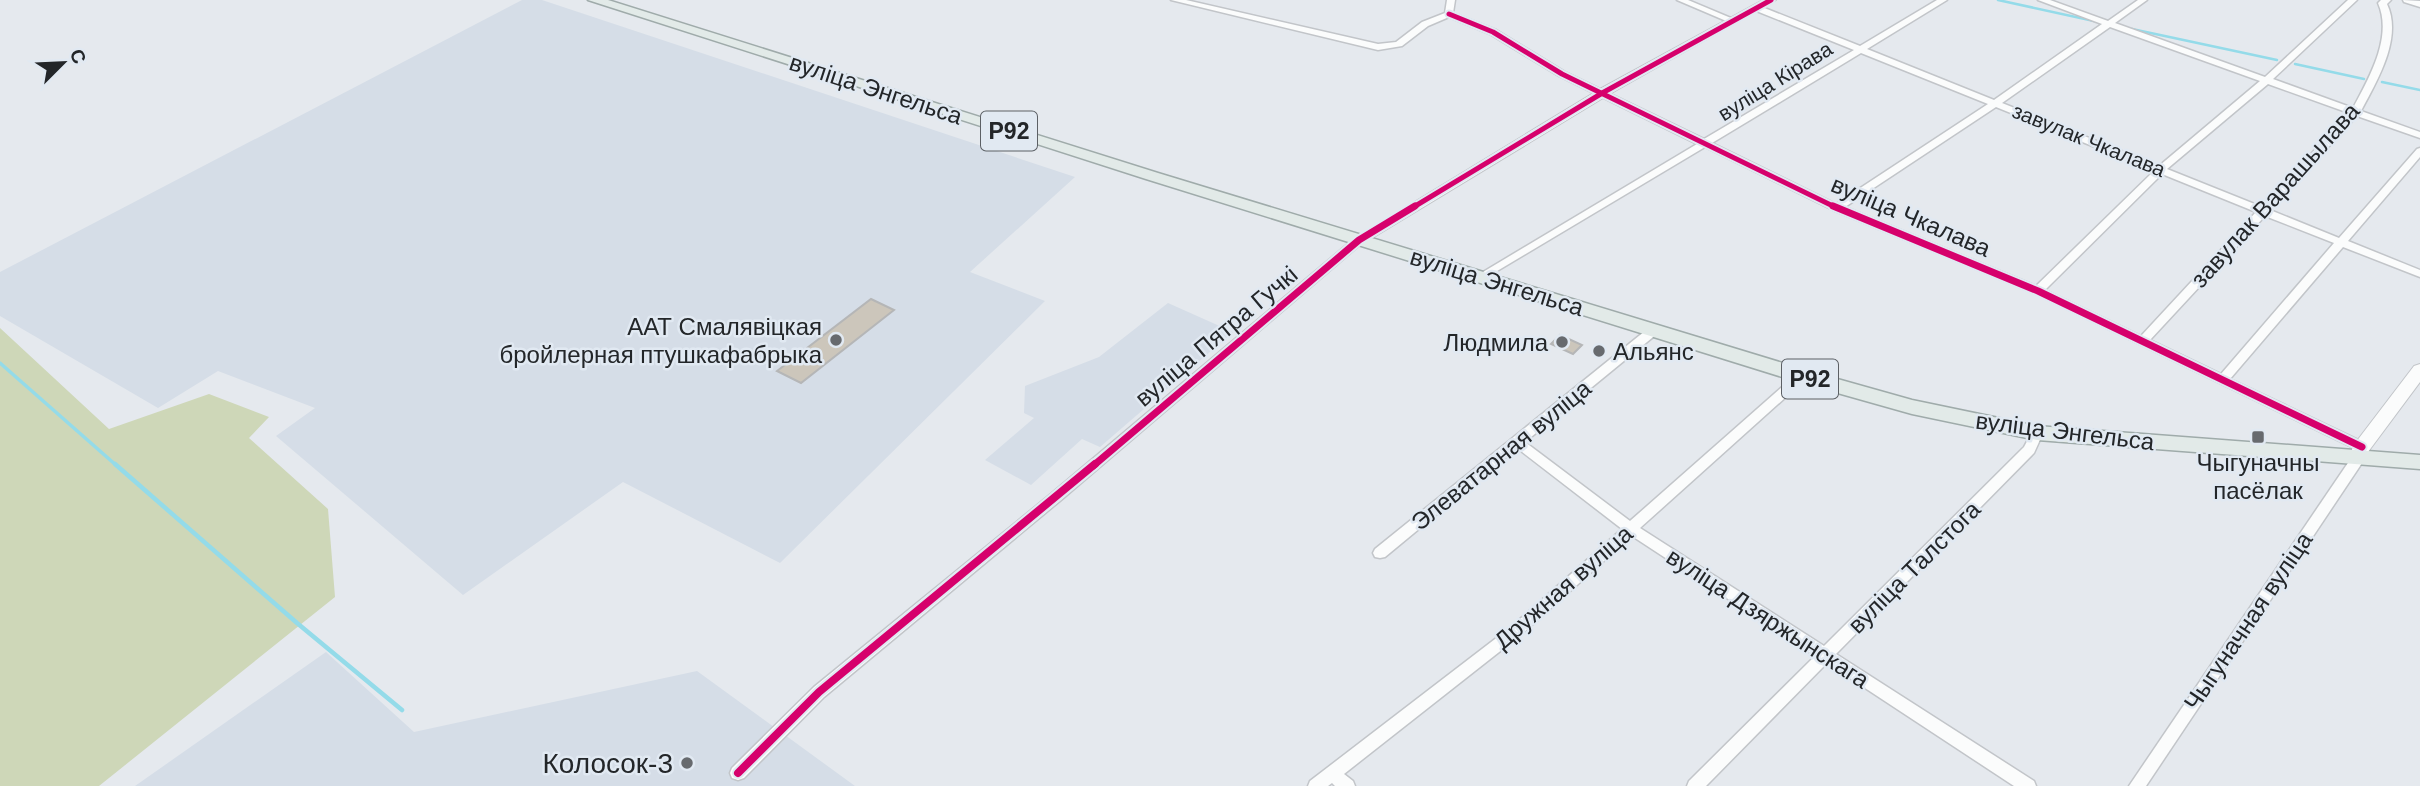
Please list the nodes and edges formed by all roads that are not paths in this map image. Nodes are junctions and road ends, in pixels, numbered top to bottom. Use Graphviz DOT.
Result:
graph roads {
  1 [pos="595,0"];
  2 [pos="1175,0"];
  3 [pos="1451,0"];
  4 [pos="1681,0"];
  5 [pos="1771,0"];
  6 [pos="1943,0"];
  7 [pos="2042,0"];
  8 [pos="2143,0"];
  9 [pos="2353,0"];
  10 [pos="2387,0"];
  11 [pos="2407,0"];
  12 [pos="2420,4"];
  13 [pos="1757,8"];
  14 [pos="1449,14"];
  15 [pos="1734,21"];
  16 [pos="2109,24"];
  17 [pos="1378,47"];
  18 [pos="1860,48"];
  19 [pos="2265,82"];
  20 [pos="1604,92"];
  21 [pos="1996,103"];
  22 [pos="2355,113"];
  23 [pos="2420,135"];
  24 [pos="1709,143"];
  25 [pos="2420,151"];
  26 [pos="2161,169"];
  27 [pos="1837,208"];
  28 [pos="2261,211"];
  29 [pos="1359,240"];
  30 [pos="2341,242"];
  31 [pos="2420,274"];
  32 [pos="1482,277"];
  33 [pos="2038,290"];
  34 [pos="1654,330"];
  35 [pos="2144,340"];
  36 [pos="2420,370"];
  37 [pos="1802,376"];
  38 [pos="2224,379"];
  39 [pos="2037,433"];
  40 [pos="1516,441"];
  41 [pos="2360,452"];
  42 [pos="2420,462"];
  43 [pos="1630,528"];
  44 [pos="1380,553"];
  45 [pos="1825,656"];
  46 [pos="738,773"];
  47 [pos="1333,774"];
  48 [pos="1316,786"];
  49 [pos="1347,786"];
  50 [pos="1695,786"];
  51 [pos="2028,786"];
  52 [pos="2137,786"];
  1 -- 29 [label="main road, вуліца Энгельса / Р92"];
  2 -- 17 [label="street"];
  3 -- 14 [label="street"];
  4 -- 15 [label="street"];
  5 -- 13 [label="street, вуліца Пятра Гучкі"];
  6 -- 18 [label="street, вуліца Кірава"];
  7 -- 16 [label="street"];
  8 -- 16 [label="street"];
  9 -- 19 [label="street"];
  10 -- 22 [label="street, завулак Варашылава"];
  11 -- 12 [label="street"];
  13 -- 15 [label="street, вуліца Пятра Гучкі"];
  13 -- 18 [label="street, завулак Чкалава"];
  14 -- 17 [label="street"];
  14 -- 20 [label="street, вуліца Чкалава"];
  15 -- 20 [label="street, вуліца Пятра Гучкі"];
  16 -- 19 [label="street"];
  16 -- 21 [label="street"];
  18 -- 21 [label="street, завулак Чкалава"];
  18 -- 24 [label="street, вуліца Кірава"];
  19 -- 22 [label="street"];
  19 -- 26 [label="street"];
  20 -- 24 [label="street, вуліца Чкалава"];
  20 -- 29 [label="street, вуліца Пятра Гучкі"];
  21 -- 26 [label="street, завулак Чкалава"];
  21 -- 27 [label="street"];
  22 -- 23 [label="street"];
  22 -- 28 [label="street, завулак Варашылава"];
  24 -- 27 [label="street, вуліца Чкалава"];
  24 -- 32 [label="street, вуліца Кірава"];
  25 -- 30 [label="street"];
  26 -- 28 [label="street, завулак Чкалава"];
  26 -- 33 [label="street"];
  27 -- 33 [label="street, вуліца Чкалава"];
  28 -- 30 [label="street, завулак Чкалава"];
  28 -- 35 [label="street, завулак Варашылава"];
  29 -- 32 [label="main road, вуліца Энгельса / Р92"];
  29 -- 46 [label="street, вуліца Пятра Гучкі"];
  30 -- 31 [label="street, завулак Чкалава"];
  30 -- 38 [label="street"];
  32 -- 34 [label="main road, вуліца Энгельса / Р92"];
  33 -- 35 [label="street, вуліца Чкалава"];
  34 -- 37 [label="main road, вуліца Энгельса / Р92"];
  34 -- 40 [label="street, Элеватарная вуліца"];
  35 -- 38 [label="street, вуліца Чкалава"];
  36 -- 41 [label="main road"];
  37 -- 39 [label="main road, вуліца Энгельса / Р92"];
  37 -- 43 [label="street, Дружная вуліца"];
  38 -- 41 [label="street, вуліца Чкалава"];
  39 -- 41 [label="main road, вуліца Энгельса / Р92"];
  39 -- 45 [label="street, вуліца Талстога"];
  40 -- 43 [label="street, вуліца Дзяржынскага"];
  40 -- 44 [label="street, Элеватарная вуліца"];
  41 -- 42 [label="main road, вуліца Энгельса / Р92"];
  41 -- 52 [label="street, Чыгуначная вуліца"];
  43 -- 45 [label="street, вуліца Дзяржынскага"];
  43 -- 47 [label="street, Дружная вуліца"];
  45 -- 50 [label="street, вуліца Талстога"];
  45 -- 51 [label="street, вуліца Дзяржынскага"];
  47 -- 48 [label="street, Дружная вуліца"];
  47 -- 49 [label="street"];
}
